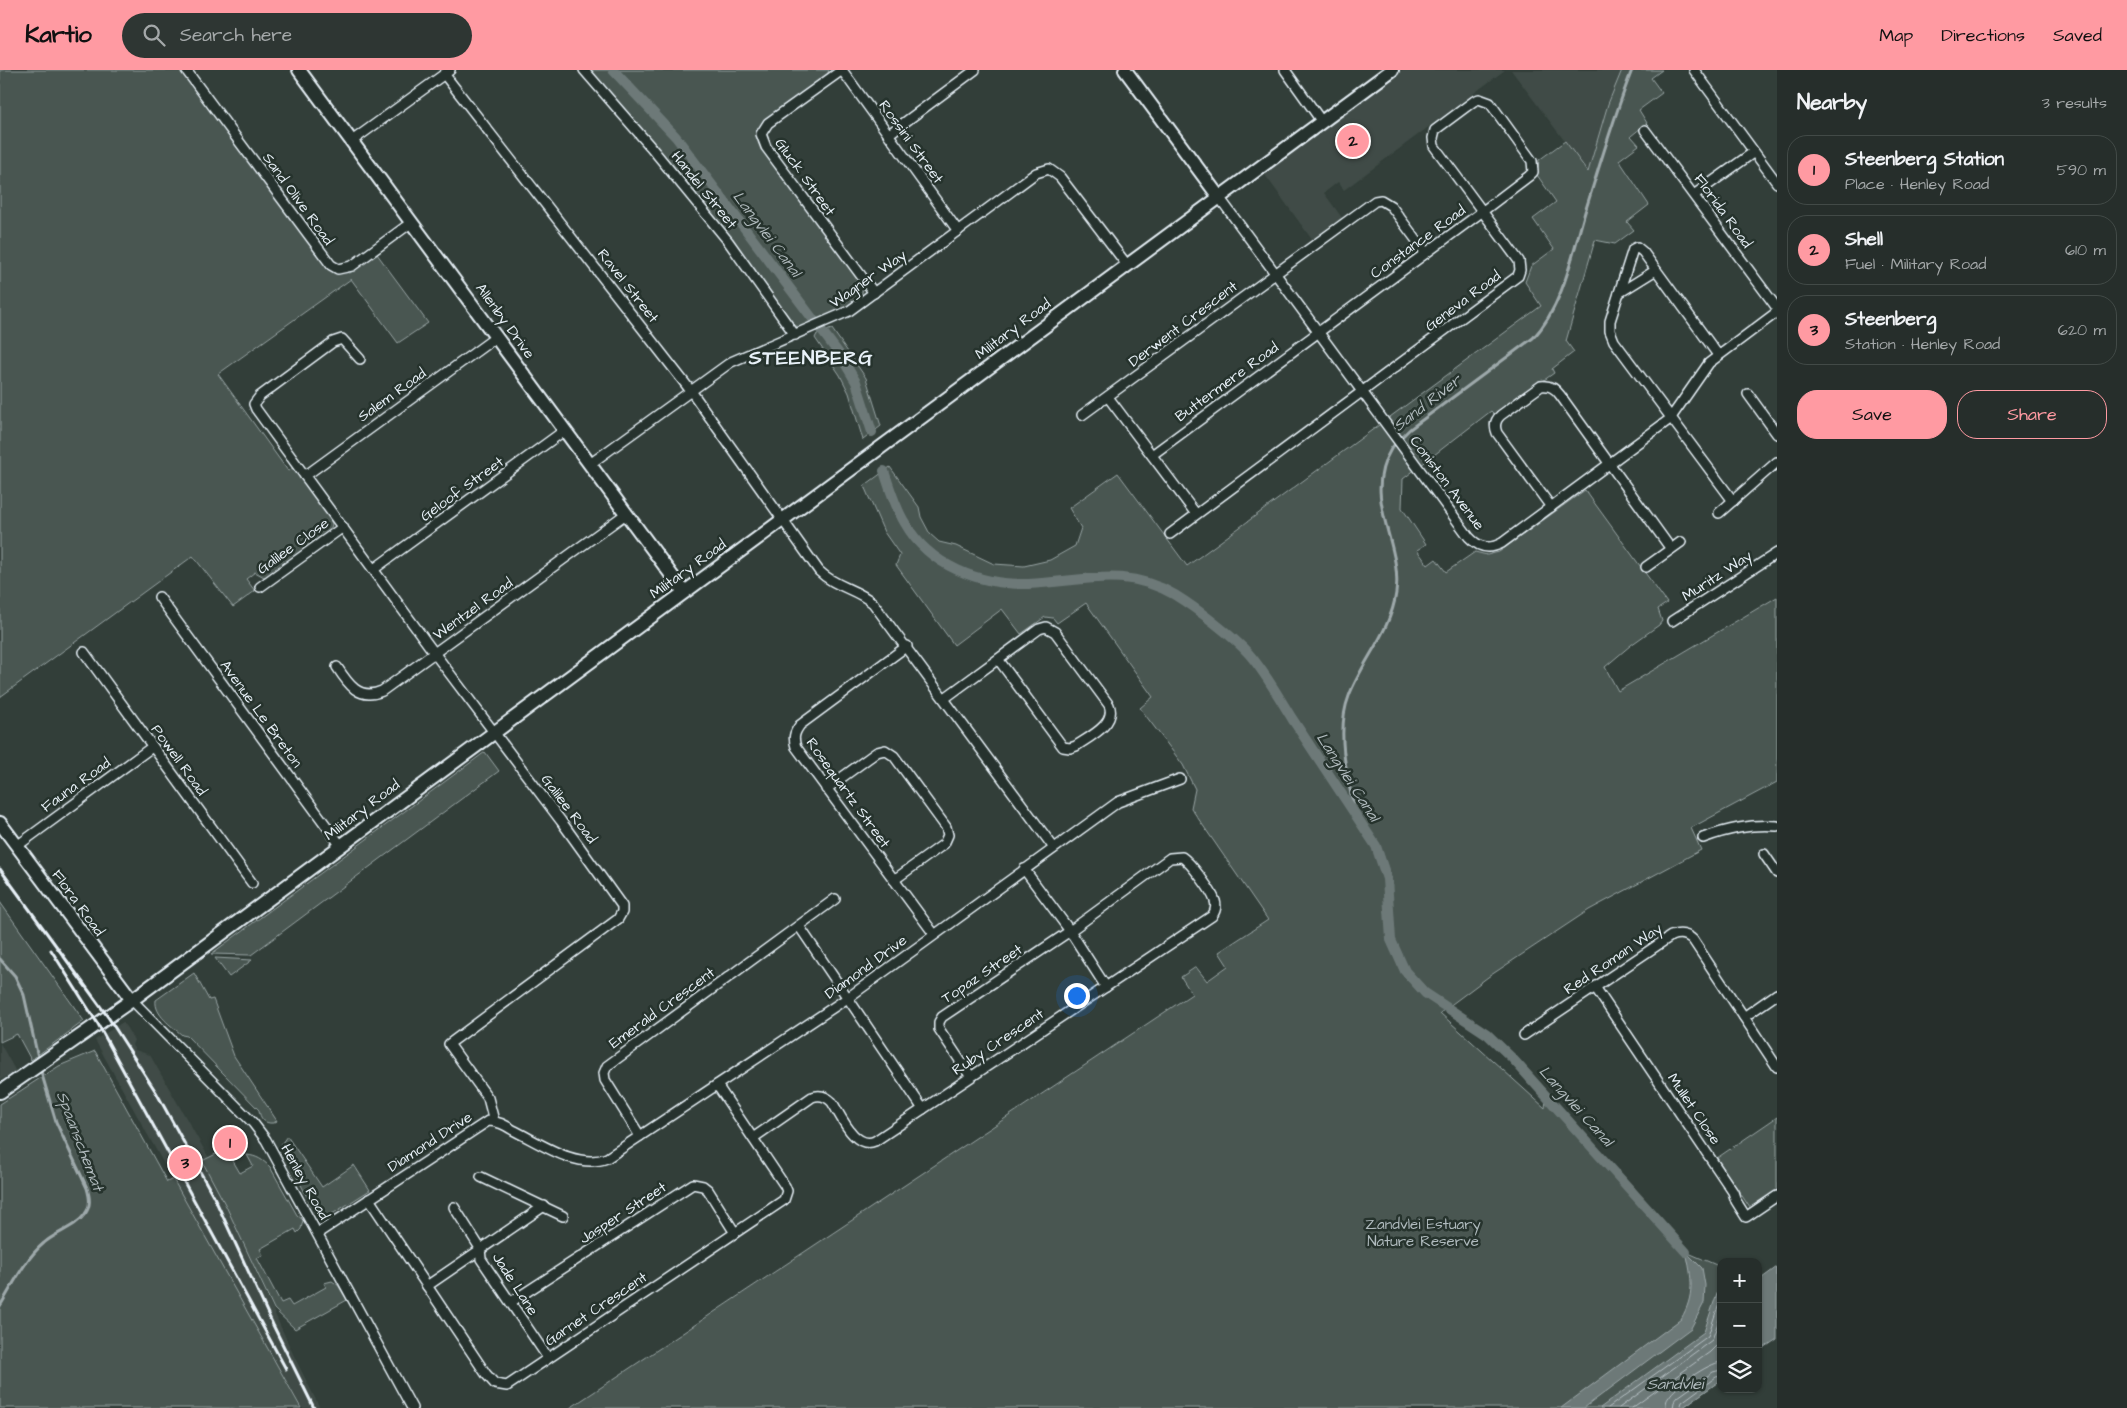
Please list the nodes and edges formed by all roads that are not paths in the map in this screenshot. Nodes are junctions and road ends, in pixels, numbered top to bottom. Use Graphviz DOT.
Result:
graph roads {
  1 [pos="186,70"];
  2 [pos="299,70"];
  3 [pos="584,70"];
  4 [pos="842,70"];
  5 [pos="975,70"];
  6 [pos="1125,70"];
  7 [pos="1285,70"];
  8 [pos="1392,70"];
  9 [pos="1694,70"];
  10 [pos="447,72"];
  11 [pos="1322,122"];
  12 [pos="1645,130"];
  13 [pos="889,134"];
  14 [pos="352,141"];
  15 [pos="1754,152"];
  16 [pos="1533,172"];
  17 [pos="1777,183"];
  18 [pos="1694,195"];
  19 [pos="1219,197"];
  20 [pos="1484,211"];
  21 [pos="412,222"];
  22 [pos="958,231"];
  23 [pos="1426,253"];
  24 [pos="1127,265"];
  25 [pos="1656,270"];
  26 [pos="1275,273"];
  27 [pos="874,293"];
  28 [pos="1619,293"];
  29 [pos="1777,310"];
  30 [pos="1318,332"];
  31 [pos="795,335"];
  32 [pos="496,337"];
  33 [pos="1718,355"];
  34 [pos="360,359"];
  35 [pos="691,391"];
  36 [pos="1363,392"];
  37 [pos="1748,394"];
  38 [pos="1108,397"];
  39 [pos="1082,416"];
  40 [pos="1670,419"];
  41 [pos="565,430"];
  42 [pos="1777,434"];
  43 [pos="1152,455"];
  44 [pos="1777,462"];
  45 [pos="1611,463"];
  46 [pos="590,464"];
  47 [pos="305,476"];
  48 [pos="1733,501"];
  49 [pos="1550,507"];
  50 [pos="627,513"];
  51 [pos="1719,513"];
  52 [pos="1196,514"];
  53 [pos="782,520"];
  54 [pos="343,527"];
  55 [pos="1170,534"];
  56 [pos="1681,542"];
  57 [pos="1671,549"];
  58 [pos="1777,554"];
  59 [pos="1646,567"];
  60 [pos="374,569"];
  61 [pos="260,588"];
  62 [pos="684,592"];
  63 [pos="159,597"];
  64 [pos="1672,621"];
  65 [pos="907,646"];
  66 [pos="84,652"];
  67 [pos="435,654"];
  68 [pos="998,660"];
  69 [pos="337,667"];
  70 [pos="945,698"];
  71 [pos="495,732"];
  72 [pos="152,747"];
  73 [pos="1180,778"];
  74 [pos="826,789"];
  75 [pos="0,823"];
  76 [pos="1777,826"];
  77 [pos="1703,838"];
  78 [pos="17,846"];
  79 [pos="342,846"];
  80 [pos="1054,848"];
  81 [pos="1764,854"];
  82 [pos="1024,869"];
  83 [pos="1777,873"];
  84 [pos="894,880"];
  85 [pos="252,883"];
  86 [pos="835,899"];
  87 [pos="799,926"];
  88 [pos="1070,931"];
  89 [pos="934,934"];
  90 [pos="1106,987"];
  91 [pos="1595,987"];
  92 [pos="1777,994"];
  93 [pos="849,997"];
  94 [pos="132,1000"];
  95 [pos="1744,1017"];
  96 [pos="1524,1035"];
  97 [pos="1777,1066"];
  98 [pos="970,1077"];
  99 [pos="717,1085"];
  100 [pos="0,1092"];
  101 [pos="923,1109"];
  102 [pos="494,1121"];
  103 [pos="640,1136"];
  104 [pos="753,1138"];
  105 [pos="481,1177"];
  106 [pos="1777,1196"];
  107 [pos="369,1199"];
  108 [pos="544,1206"];
  109 [pos="454,1207"];
  110 [pos="563,1216"];
  111 [pos="318,1233"];
  112 [pos="736,1233"];
  113 [pos="480,1248"];
  114 [pos="427,1286"];
  115 [pos="510,1302"];
  116 [pos="548,1358"];
  117 [pos="412,1408"];
  1 -- 21 [label="street, Sand Olive Road"];
  2 -- 14 [label="main road, Allenby Drive"];
  3 -- 31 [label="street, Handel Street"];
  4 -- 13 [label="street, Rossini Street"];
  4 -- 27 [label="street, Gluck Street"];
  5 -- 13 [label="street"];
  6 -- 19 [label="main road"];
  7 -- 11 [label="street"];
  8 -- 11 [label="main road, Military Road"];
  9 -- 15 [label="street"];
  10 -- 14 [label="street"];
  10 -- 35 [label="street, Ravel Street"];
  11 -- 19 [label="main road, Military Road"];
  12 -- 18 [label="street, Florida Road"];
  13 -- 22 [label="street, Rossini Street"];
  14 -- 21 [label="main road, Allenby Drive"];
  15 -- 17 [label="street"];
  15 -- 18 [label="street"];
  16 -- 20 [label="street, Constance Road"];
  16 -- 20 [label="street, Geneva Road"];
  18 -- 29 [label="street, Florida Road"];
  19 -- 24 [label="main road, Military Road"];
  19 -- 26 [label="street, Coniston Avenue"];
  20 -- 23 [label="street, Constance Road"];
  20 -- 36 [label="street, Geneva Road"];
  21 -- 32 [label="main road, Allenby Drive"];
  22 -- 24 [label="street, Wagner Way"];
  22 -- 27 [label="street, Wagner Way"];
  23 -- 26 [label="street, Derwent Crescent"];
  23 -- 30 [label="street, Constance Road"];
  24 -- 53 [label="main road, Military Road"];
  25 -- 28 [label="street"];
  25 -- 28 [label="street"];
  25 -- 33 [label="street"];
  26 -- 30 [label="street, Coniston Avenue"];
  26 -- 38 [label="street, Derwent Crescent"];
  27 -- 31 [label="street, Wagner Way"];
  28 -- 40 [label="street"];
  29 -- 33 [label="street, Coniston Avenue"];
  30 -- 36 [label="street, Coniston Avenue"];
  30 -- 43 [label="street, Buttermere Road"];
  31 -- 35 [label="street, Wagner Way"];
  32 -- 41 [label="main road, Allenby Drive"];
  32 -- 47 [label="street, Salem Road"];
  33 -- 40 [label="street, Coniston Avenue"];
  34 -- 47 [label="street, Galilee Road"];
  35 -- 46 [label="street, Wagner Way"];
  35 -- 53 [label="street, Ravel Street"];
  36 -- 49 [label="street, Coniston Avenue"];
  36 -- 52 [label="street"];
  37 -- 42 [label="street"];
  38 -- 39 [label="street, Derwent Crescent"];
  38 -- 43 [label="street"];
  40 -- 45 [label="street, Coniston Avenue"];
  40 -- 48 [label="street"];
  41 -- 46 [label="main road, Allenby Drive"];
  41 -- 60 [label="street, Geloof Street"];
  43 -- 52 [label="street"];
  44 -- 48 [label="street"];
  45 -- 49 [label="street, Coniston Avenue"];
  45 -- 49 [label="street"];
  45 -- 57 [label="street"];
  46 -- 50 [label="main road, Allenby Drive"];
  47 -- 54 [label="street, Galilee Road"];
  48 -- 51 [label="street"];
  50 -- 62 [label="main road, Allenby Drive"];
  50 -- 67 [label="street, Wentzel Road"];
  52 -- 55 [label="street"];
  53 -- 62 [label="main road, Military Road"];
  53 -- 65 [label="street"];
  54 -- 60 [label="street, Galilee Road"];
  54 -- 61 [label="street, Galilee Close"];
  56 -- 57 [label="street"];
  57 -- 59 [label="street"];
  58 -- 64 [label="street, Muritz Way"];
  60 -- 67 [label="street, Galilee Road"];
  62 -- 71 [label="main road, Military Road"];
  63 -- 79 [label="street, Avenue Le Breton"];
  65 -- 70 [label="street"];
  65 -- 74 [label="street, Rosequartz Street"];
  66 -- 72 [label="street, Powell Road"];
  67 -- 69 [label="street, Wentzel Road"];
  67 -- 71 [label="street, Galilee Road"];
  68 -- 68 [label="street"];
  68 -- 70 [label="street"];
  70 -- 80 [label="street"];
  71 -- 79 [label="main road, Military Road"];
  71 -- 102 [label="street, Galilee Road"];
  72 -- 78 [label="street, Fauna Road"];
  72 -- 85 [label="street, Powell Road"];
  73 -- 80 [label="street, Diamond Drive"];
  74 -- 84 [label="street, Rosequartz Street"];
  74 -- 84 [label="street"];
  75 -- 78 [label="main road, Flora Road"];
  76 -- 77 [label="street"];
  78 -- 94 [label="main road, Flora Road"];
  79 -- 94 [label="main road, Military Road"];
  80 -- 82 [label="street, Diamond Drive"];
  81 -- 83 [label="street"];
  82 -- 88 [label="street"];
  82 -- 89 [label="street, Diamond Drive"];
  84 -- 89 [label="street, Rosequartz Street"];
  86 -- 87 [label="street, Emerald Crescent"];
  87 -- 93 [label="street"];
  87 -- 103 [label="street, Emerald Crescent"];
  88 -- 90 [label="street"];
  88 -- 90 [label="street, Topaz Street"];
  88 -- 98 [label="street, Topaz Street"];
  89 -- 93 [label="street, Diamond Drive"];
  90 -- 98 [label="street, Ruby Crescent"];
  91 -- 95 [label="street, Red Roman Way"];
  91 -- 96 [label="street, Red Roman Way"];
  91 -- 106 [label="street, Mullet Close"];
  92 -- 95 [label="street"];
  93 -- 99 [label="street, Diamond Drive"];
  93 -- 101 [label="street"];
  94 -- 100 [label="main road, Military Road"];
  94 -- 111 [label="street, Henley Road"];
  95 -- 97 [label="street, Red Roman Way"];
  98 -- 101 [label="street, Ruby Crescent"];
  99 -- 103 [label="street, Diamond Drive"];
  99 -- 104 [label="street, Garnet Crescent"];
  101 -- 104 [label="street, Ruby Crescent"];
  102 -- 103 [label="street, Diamond Drive"];
  102 -- 107 [label="street, Diamond Drive"];
  104 -- 112 [label="street, Garnet Crescent"];
  105 -- 108 [label="street"];
  107 -- 111 [label="street, Diamond Drive"];
  107 -- 114 [label="street, Garnet Crescent"];
  108 -- 110 [label="street"];
  108 -- 113 [label="street"];
  109 -- 113 [label="street, Jade Lane"];
  111 -- 117 [label="street, Henley Road"];
  112 -- 115 [label="street, Jasper Street"];
  112 -- 116 [label="street, Garnet Crescent"];
  113 -- 114 [label="street"];
  113 -- 115 [label="street, Jade Lane"];
  114 -- 116 [label="street, Garnet Crescent"];
  115 -- 116 [label="street, Jade Lane"];
}
